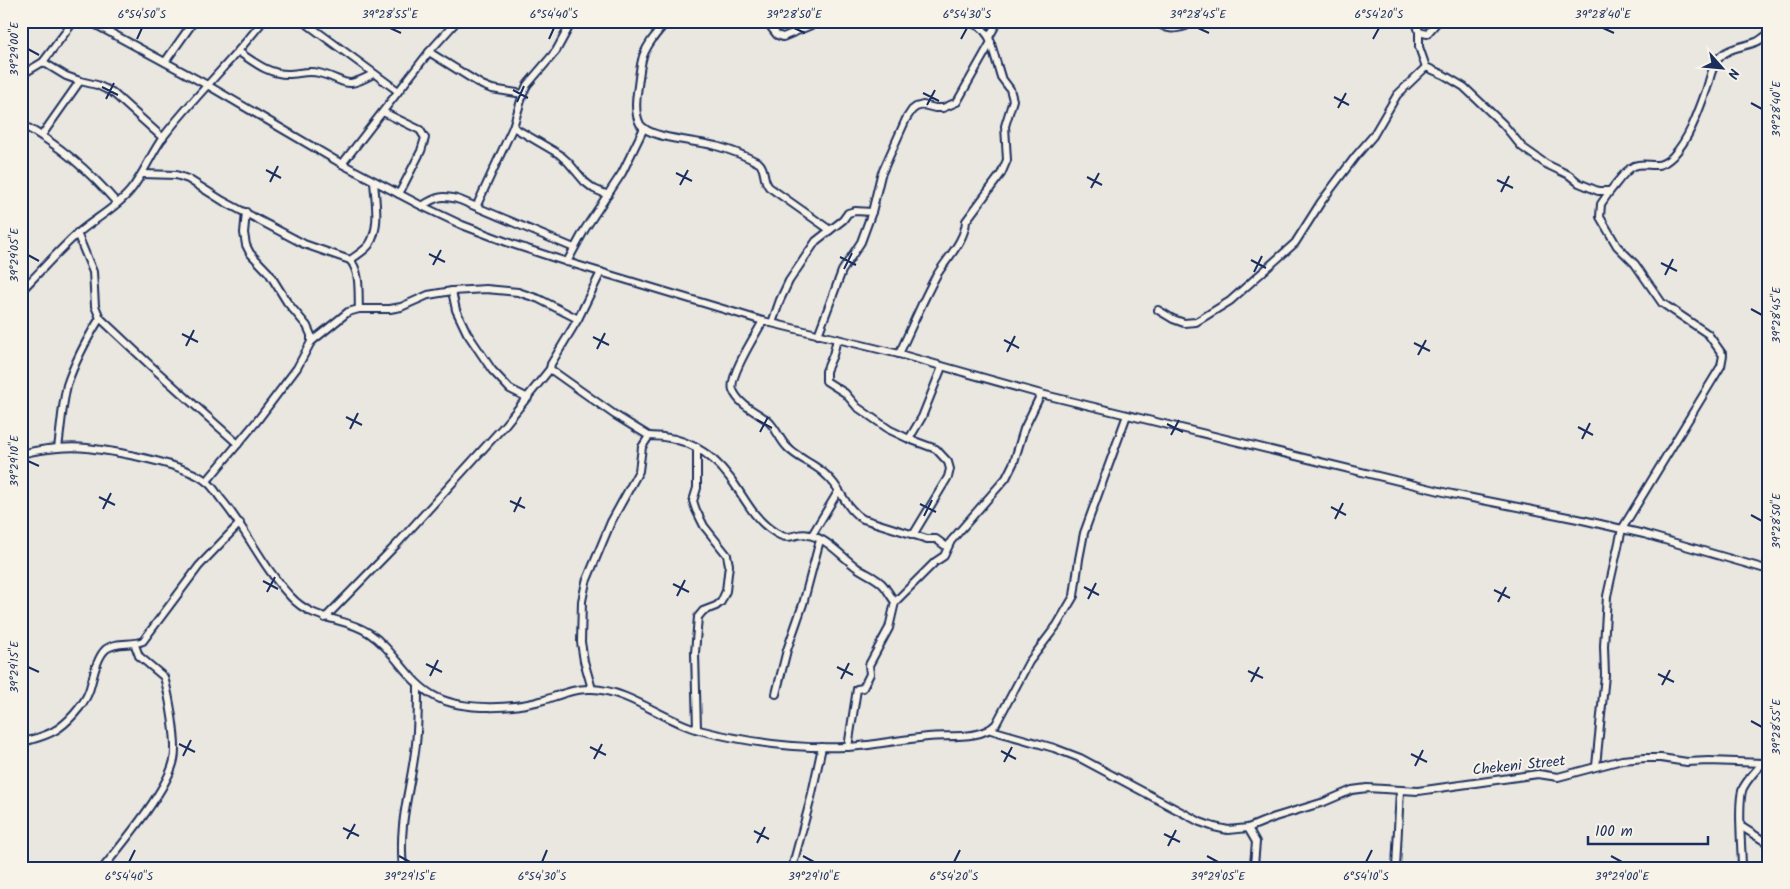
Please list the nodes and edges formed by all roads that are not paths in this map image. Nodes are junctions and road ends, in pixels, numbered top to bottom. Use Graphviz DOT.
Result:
graph roads {
  1 [pos="74,21"];
  2 [pos="89,21"];
  3 [pos="194,21"];
  4 [pos="263,21"];
  5 [pos="303,21"];
  6 [pos="457,21"];
  7 [pos="667,21"];
  8 [pos="766,21"];
  9 [pos="821,21"];
  10 [pos="968,21"];
  11 [pos="998,21"];
  12 [pos="1158,21"];
  13 [pos="1190,21"];
  14 [pos="1416,21"];
  15 [pos="1438,21"];
  16 [pos="568,29"];
  17 [pos="1419,32"];
  18 [pos="1769,33"];
  19 [pos="990,39"];
  20 [pos="239,52"];
  21 [pos="429,52"];
  22 [pos="43,62"];
  23 [pos="165,62"];
  24 [pos="1426,67"];
  25 [pos="373,74"];
  26 [pos="21,75"];
  27 [pos="80,81"];
  28 [pos="209,86"];
  29 [pos="398,91"];
  30 [pos="522,94"];
  31 [pos="383,112"];
  32 [pos="21,124"];
  33 [pos="513,127"];
  34 [pos="644,128"];
  35 [pos="42,135"];
  36 [pos="163,138"];
  37 [pos="342,164"];
  38 [pos="142,174"];
  39 [pos="374,181"];
  40 [pos="1610,191"];
  41 [pos="399,194"];
  42 [pos="608,195"];
  43 [pos="117,203"];
  44 [pos="422,206"];
  45 [pos="477,206"];
  46 [pos="246,212"];
  47 [pos="872,212"];
  48 [pos="830,230"];
  49 [pos="78,233"];
  50 [pos="574,248"];
  51 [pos="350,260"];
  52 [pos="567,262"];
  53 [pos="601,272"];
  54 [pos="21,291"];
  55 [pos="452,292"];
  56 [pos="359,309"];
  57 [pos="1158,310"];
  58 [pos="100,318"];
  59 [pos="578,319"];
  60 [pos="763,321"];
  61 [pos="772,323"];
  62 [pos="818,336"];
  63 [pos="838,339"];
  64 [pos="311,342"];
  65 [pos="899,354"];
  66 [pos="942,367"];
  67 [pos="550,369"];
  68 [pos="1041,394"];
  69 [pos="528,398"];
  70 [pos="1127,415"];
  71 [pos="649,436"];
  72 [pos="909,439"];
  73 [pos="238,444"];
  74 [pos="697,447"];
  75 [pos="58,448"];
  76 [pos="21,454"];
  77 [pos="207,481"];
  78 [pos="839,490"];
  79 [pos="240,524"];
  80 [pos="1622,529"];
  81 [pos="812,535"];
  82 [pos="913,535"];
  83 [pos="820,540"];
  84 [pos="947,547"];
  85 [pos="1769,570"];
  86 [pos="895,602"];
  87 [pos="325,618"];
  88 [pos="135,645"];
  89 [pos="418,686"];
  90 [pos="592,689"];
  91 [pos="776,694"];
  92 [pos="697,729"];
  93 [pos="991,730"];
  94 [pos="21,743"];
  95 [pos="822,747"];
  96 [pos="848,747"];
  97 [pos="1766,762"];
  98 [pos="1596,766"];
  99 [pos="1400,790"];
  100 [pos="1742,827"];
  101 [pos="1248,828"];
  102 [pos="1769,844"];
  103 [pos="103,868"];
  104 [pos="404,868"];
  105 [pos="792,868"];
  106 [pos="1255,868"];
  107 [pos="1396,868"];
  108 [pos="1742,868"];
  1 -- 22 [label="street"];
  2 -- 23 [label="street"];
  3 -- 23 [label="street"];
  4 -- 20 [label="street"];
  5 -- 25 [label="street"];
  6 -- 21 [label="street"];
  7 -- 34 [label="street"];
  8 -- 9 [label="street"];
  10 -- 19 [label="street"];
  11 -- 19 [label="street"];
  12 -- 13 [label="street"];
  14 -- 17 [label="street"];
  15 -- 17 [label="street"];
  16 -- 30 [label="street"];
  17 -- 24 [label="street"];
  18 -- 40 [label="street"];
  19 -- 47 [label="street"];
  19 -- 65 [label="street"];
  20 -- 25 [label="street"];
  20 -- 28 [label="street"];
  21 -- 29 [label="street"];
  21 -- 30 [label="street"];
  22 -- 26 [label="street"];
  22 -- 27 [label="street"];
  23 -- 28 [label="street"];
  24 -- 40 [label="street"];
  24 -- 57 [label="street"];
  25 -- 29 [label="street"];
  27 -- 35 [label="street"];
  27 -- 36 [label="street"];
  28 -- 36 [label="street"];
  28 -- 37 [label="street"];
  29 -- 31 [label="street"];
  30 -- 33 [label="street"];
  31 -- 37 [label="street"];
  31 -- 41 [label="street"];
  32 -- 35 [label="street"];
  33 -- 42 [label="street"];
  33 -- 45 [label="street"];
  34 -- 42 [label="street"];
  34 -- 48 [label="street"];
  35 -- 43 [label="street"];
  36 -- 38 [label="street"];
  37 -- 39 [label="street"];
  38 -- 43 [label="street"];
  38 -- 46 [label="street"];
  39 -- 41 [label="street"];
  39 -- 51 [label="street"];
  40 -- 80 [label="street"];
  41 -- 44 [label="street"];
  42 -- 50 [label="street"];
  43 -- 49 [label="street"];
  44 -- 45 [label="street"];
  44 -- 52 [label="street"];
  45 -- 50 [label="street"];
  46 -- 51 [label="street"];
  46 -- 64 [label="street"];
  47 -- 48 [label="street"];
  47 -- 62 [label="street"];
  48 -- 61 [label="street"];
  49 -- 54 [label="street"];
  49 -- 58 [label="street"];
  50 -- 52 [label="street"];
  51 -- 56 [label="street"];
  52 -- 53 [label="street"];
  53 -- 59 [label="street"];
  53 -- 60 [label="street"];
  55 -- 56 [label="street"];
  55 -- 59 [label="street"];
  55 -- 69 [label="street"];
  56 -- 64 [label="street"];
  58 -- 73 [label="street"];
  58 -- 75 [label="street"];
  59 -- 67 [label="street"];
  60 -- 61 [label="street"];
  60 -- 78 [label="street"];
  61 -- 62 [label="street"];
  62 -- 63 [label="street"];
  63 -- 65 [label="street"];
  63 -- 72 [label="street"];
  64 -- 73 [label="street"];
  65 -- 66 [label="street"];
  66 -- 68 [label="street"];
  66 -- 72 [label="street"];
  67 -- 69 [label="street"];
  67 -- 71 [label="street"];
  68 -- 70 [label="street"];
  68 -- 84 [label="street"];
  69 -- 87 [label="street"];
  70 -- 80 [label="street"];
  70 -- 93 [label="street"];
  71 -- 74 [label="street"];
  71 -- 90 [label="street"];
  72 -- 82 [label="street"];
  73 -- 77 [label="street"];
  74 -- 81 [label="street"];
  74 -- 92 [label="street"];
  75 -- 76 [label="street"];
  75 -- 77 [label="street"];
  77 -- 79 [label="street"];
  78 -- 81 [label="street"];
  78 -- 82 [label="street"];
  79 -- 87 [label="street"];
  79 -- 88 [label="street"];
  80 -- 85 [label="street"];
  80 -- 98 [label="street"];
  81 -- 83 [label="street"];
  82 -- 84 [label="street"];
  83 -- 86 [label="street"];
  83 -- 91 [label="street"];
  84 -- 86 [label="street"];
  86 -- 96 [label="street"];
  87 -- 89 [label="street"];
  88 -- 94 [label="street"];
  88 -- 103 [label="street"];
  89 -- 90 [label="street"];
  89 -- 104 [label="street"];
  90 -- 92 [label="street"];
  92 -- 95 [label="street"];
  93 -- 96 [label="street"];
  93 -- 101 [label="street, Chekeni Street"];
  95 -- 96 [label="street"];
  95 -- 105 [label="street"];
  97 -- 98 [label="street, Chekeni Street"];
  97 -- 100 [label="street"];
  98 -- 99 [label="street, Chekeni Street"];
  99 -- 101 [label="street, Chekeni Street"];
  99 -- 107 [label="street"];
  100 -- 102 [label="street"];
  100 -- 108 [label="street"];
  101 -- 106 [label="street"];
}
